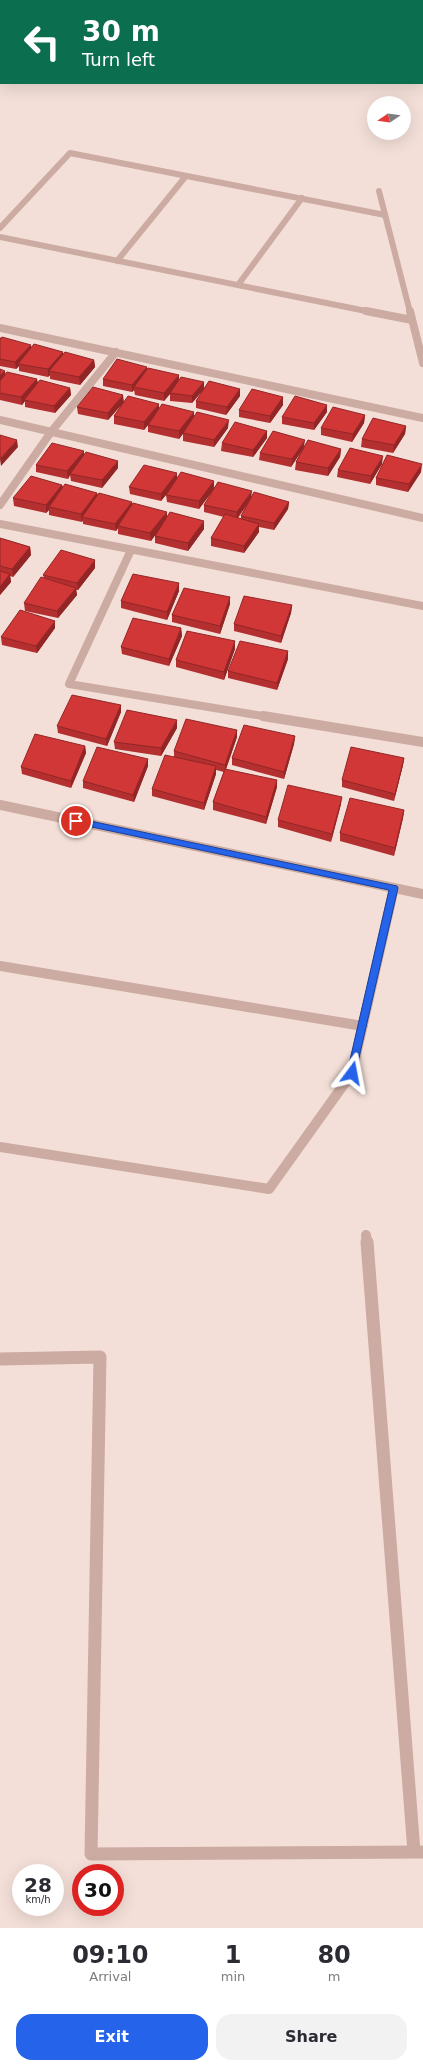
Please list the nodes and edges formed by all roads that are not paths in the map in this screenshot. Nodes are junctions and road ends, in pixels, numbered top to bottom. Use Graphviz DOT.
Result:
graph roads {
  1 [pos="186,176"];
  2 [pos="379,191"];
  3 [pos="302,198"];
  4 [pos="385,215"];
  5 [pos="0,228"];
  6 [pos="0,237"];
  7 [pos="117,261"];
  8 [pos="238,285"];
  9 [pos="412,320"];
  10 [pos="0,328"];
  11 [pos="116,352"];
  12 [pos="423,363"];
  13 [pos="423,418"];
  14 [pos="0,420"];
  15 [pos="51,432"];
  16 [pos="0,506"];
  17 [pos="423,518"];
  18 [pos="0,524"];
  19 [pos="131,550"];
  20 [pos="423,606"];
  21 [pos="423,742"];
  22 [pos="0,805"];
  23 [pos="394,888"];
  24 [pos="423,894"];
  25 [pos="0,966"];
  26 [pos="362,1026"];
  27 [pos="0,1147"];
  28 [pos="366,1235"];
  29 [pos="0,1359"];
  30 [pos="418,1852"];
  1 -- 3 [label="street"];
  1 -- 5 [label="street"];
  1 -- 7 [label="street"];
  2 -- 4 [label="street"];
  3 -- 4 [label="street"];
  3 -- 8 [label="street"];
  4 -- 9 [label="street"];
  6 -- 7 [label="street"];
  7 -- 8 [label="street"];
  8 -- 9 [label="street"];
  9 -- 12 [label="street"];
  10 -- 11 [label="street"];
  11 -- 13 [label="street"];
  11 -- 15 [label="street"];
  14 -- 15 [label="street"];
  15 -- 16 [label="street"];
  15 -- 17 [label="street"];
  18 -- 19 [label="street"];
  19 -- 20 [label="street"];
  19 -- 21 [label="street"];
  22 -- 23 [label="street"];
  23 -- 24 [label="street"];
  23 -- 26 [label="street"];
  25 -- 26 [label="street"];
  26 -- 27 [label="street"];
  28 -- 30 [label="street"];
  29 -- 30 [label="street"];
}
